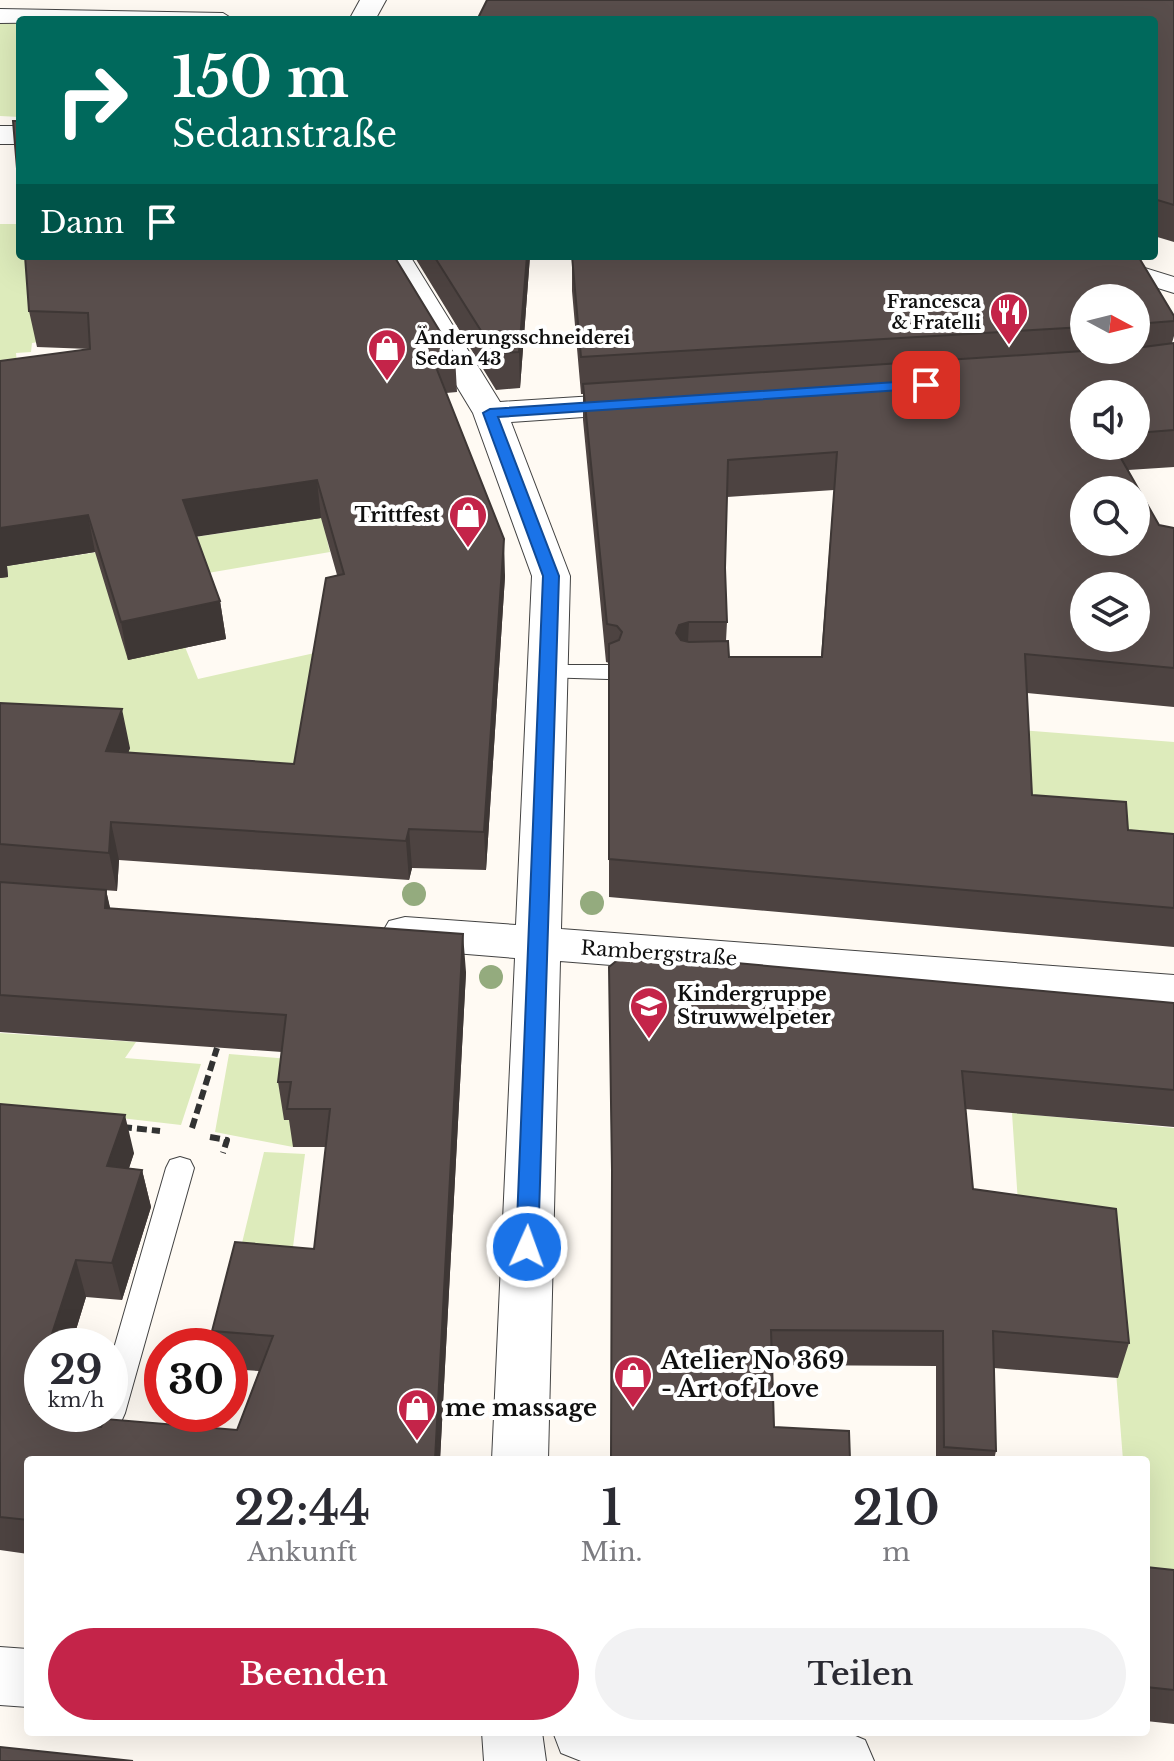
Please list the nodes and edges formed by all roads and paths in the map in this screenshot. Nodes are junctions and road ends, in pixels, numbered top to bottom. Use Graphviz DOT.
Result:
graph roads {
  1 [pos="396,260"];
  2 [pos="1092,260"];
  3 [pos="1174,285"];
  4 [pos="677,401"];
  5 [pos="490,413"];
  6 [pos="548,672"];
  7 [pos="608,672"];
  8 [pos="365,930"];
  9 [pos="537,943"];
  10 [pos="1174,992"];
  11 [pos="217,1048"];
  12 [pos="111,1125"];
  13 [pos="190,1134"];
  14 [pos="180,1168"];
  15 [pos="128,1350"];
  16 [pos="105,1432"];
  17 [pos="101,1445"];
  18 [pos="520,1456"];
  19 [pos="0,1676"];
  20 [pos="24,1678"];
  21 [pos="512,1736"];
  22 [pos="619,1736"];
  23 [pos="515,1761"];
  24 [pos="843,1761"];
  1 -- 5 [label="street"];
  2 -- 3 [label="street"];
  4 -- 5 [label="street"];
  5 -- 6 [label="street"];
  6 -- 7 [label="lane"];
  6 -- 9 [label="street"];
  8 -- 9 [label="street, Rambergstraße"];
  9 -- 10 [label="street, Rambergstraße"];
  9 -- 18 [label="street"];
  11 -- 13 [label="path"];
  12 -- 13 [label="path"];
  13 -- 14 [label="path"];
  14 -- 15 [label="lane"];
  16 -- 17 [label="lane"];
  19 -- 20 [label="street"];
  21 -- 23 [label="street"];
  22 -- 24 [label="street"];
}
